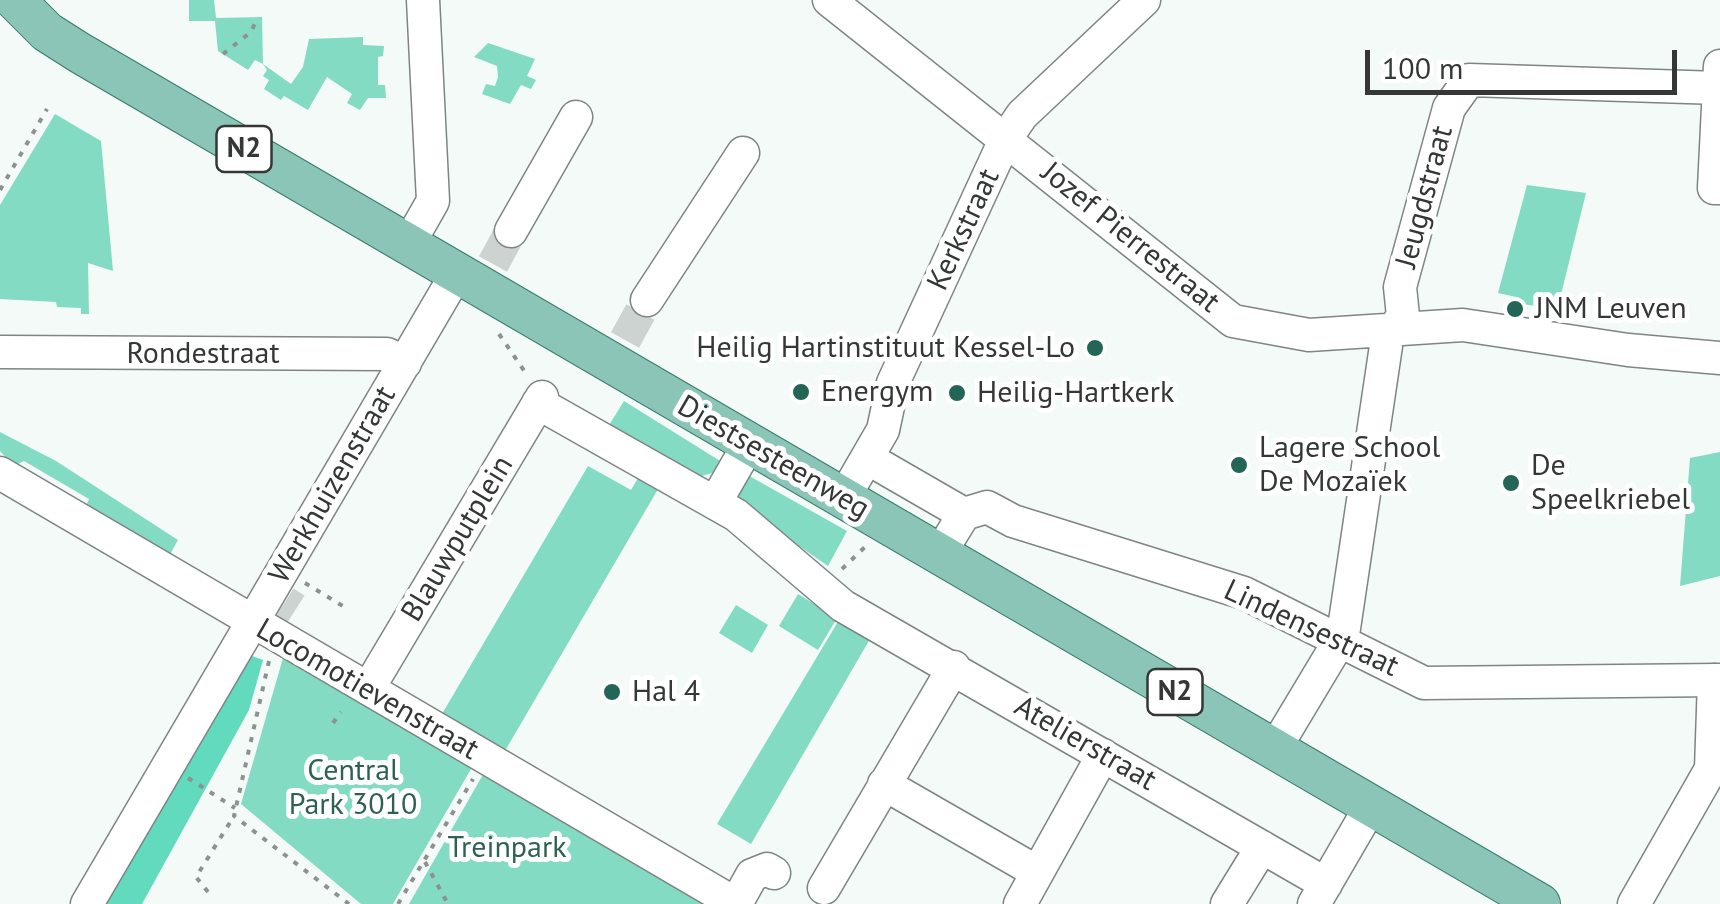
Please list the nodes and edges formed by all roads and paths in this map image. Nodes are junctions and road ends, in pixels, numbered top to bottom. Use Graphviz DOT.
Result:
graph roads {
  1 [pos="14,0"];
  2 [pos="423,0"];
  3 [pos="829,0"];
  4 [pos="1144,0"];
  5 [pos="258,17"];
  6 [pos="224,54"];
  7 [pos="1720,66"];
  8 [pos="1719,88"];
  9 [pos="47,109"];
  10 [pos="576,117"];
  11 [pos="1005,140"];
  12 [pos="742,154"];
  13 [pos="1720,188"];
  14 [pos="0,190"];
  15 [pos="511,231"];
  16 [pos="408,245"];
  17 [pos="483,281"];
  18 [pos="648,300"];
  19 [pos="1395,328"];
  20 [pos="0,352"];
  21 [pos="1720,358"];
  22 [pos="405,363"];
  23 [pos="540,400"];
  24 [pos="749,444"];
  25 [pos="867,458"];
  26 [pos="0,473"];
  27 [pos="843,499"];
  28 [pos="715,502"];
  29 [pos="964,514"];
  30 [pos="869,543"];
  31 [pos="939,556"];
  32 [pos="279,589"];
  33 [pos="832,597"];
  34 [pos="346,608"];
  35 [pos="263,630"];
  36 [pos="1339,642"];
  37 [pos="954,667"];
  38 [pos="377,674"];
  39 [pos="1717,680"];
  40 [pos="341,712"];
  41 [pos="333,723"];
  42 [pos="1274,750"];
  43 [pos="1103,756"];
  44 [pos="486,758"];
  45 [pos="190,780"];
  46 [pos="884,784"];
  47 [pos="1371,806"];
  48 [pos="235,808"];
  49 [pos="234,816"];
  50 [pos="1262,848"];
  51 [pos="425,862"];
  52 [pos="774,873"];
  53 [pos="824,888"];
  54 [pos="208,892"];
  55 [pos="1034,892"];
  56 [pos="1320,894"];
  57 [pos="87,904"];
  58 [pos="348,904"];
  59 [pos="398,904"];
  60 [pos="448,904"];
  61 [pos="736,904"];
  62 [pos="1228,904"];
  63 [pos="1540,904"];
  64 [pos="1634,904"];
  1 -- 16 [label="main road, Diestsesteenweg / N2"];
  2 -- 16 [label="street"];
  3 -- 11 [label="street, Jozef Pierrestraat"];
  4 -- 11 [label="street, Kerkstraat"];
  5 -- 6 [label="path"];
  7 -- 8 [label="street"];
  8 -- 13 [label="street"];
  8 -- 19 [label="street, Jeugdstraat"];
  9 -- 14 [label="path"];
  10 -- 15 [label="street"];
  11 -- 19 [label="street, Jozef Pierrestraat"];
  11 -- 25 [label="street, Kerkstraat"];
  12 -- 18 [label="street"];
  16 -- 17 [label="main road, Diestsesteenweg / N2"];
  17 -- 22 [label="street, Werkhuizenstraat"];
  17 -- 23 [label="path"];
  17 -- 24 [label="main road, Diestsesteenweg / N2"];
  19 -- 21 [label="street, Jozef Pierrestraat"];
  19 -- 36 [label="street"];
  20 -- 22 [label="street, Rondestraat"];
  22 -- 32 [label="street, Werkhuizenstraat"];
  23 -- 28 [label="street"];
  23 -- 38 [label="street, Blauwputplein"];
  24 -- 27 [label="main road, Diestsesteenweg / N2"];
  24 -- 28 [label="street"];
  25 -- 27 [label="street, Kerkstraat"];
  25 -- 29 [label="street"];
  26 -- 35 [label="street, Locomotievenstraat"];
  27 -- 31 [label="main road, Diestsesteenweg / N2"];
  28 -- 33 [label="street, Atelierstraat"];
  29 -- 31 [label="street"];
  29 -- 36 [label="street, Lindensestraat"];
  30 -- 33 [label="path"];
  31 -- 42 [label="main road, Diestsesteenweg / N2"];
  32 -- 34 [label="path"];
  32 -- 35 [label="street, Werkhuizenstraat"];
  33 -- 37 [label="street, Atelierstraat"];
  35 -- 44 [label="street, Locomotievenstraat"];
  35 -- 48 [label="path"];
  35 -- 57 [label="street, Werkhuizenstraat"];
  36 -- 39 [label="street, Lindensestraat"];
  36 -- 42 [label="street"];
  37 -- 43 [label="street, Atelierstraat"];
  37 -- 46 [label="street"];
  39 -- 64 [label="street"];
  40 -- 41 [label="path"];
  42 -- 47 [label="main road, Diestsesteenweg / N2"];
  43 -- 50 [label="street, Atelierstraat"];
  43 -- 55 [label="street"];
  44 -- 51 [label="path"];
  44 -- 61 [label="street, Locomotievenstraat"];
  45 -- 48 [label="path"];
  46 -- 53 [label="street"];
  46 -- 55 [label="street"];
  47 -- 56 [label="street"];
  47 -- 63 [label="main road, Diestsesteenweg / N2"];
  48 -- 49 [label="path"];
  49 -- 54 [label="path"];
  49 -- 58 [label="path"];
  50 -- 56 [label="street, Atelierstraat"];
  50 -- 62 [label="street"];
  51 -- 59 [label="path"];
  51 -- 60 [label="path"];
  52 -- 61 [label="street"];
}
